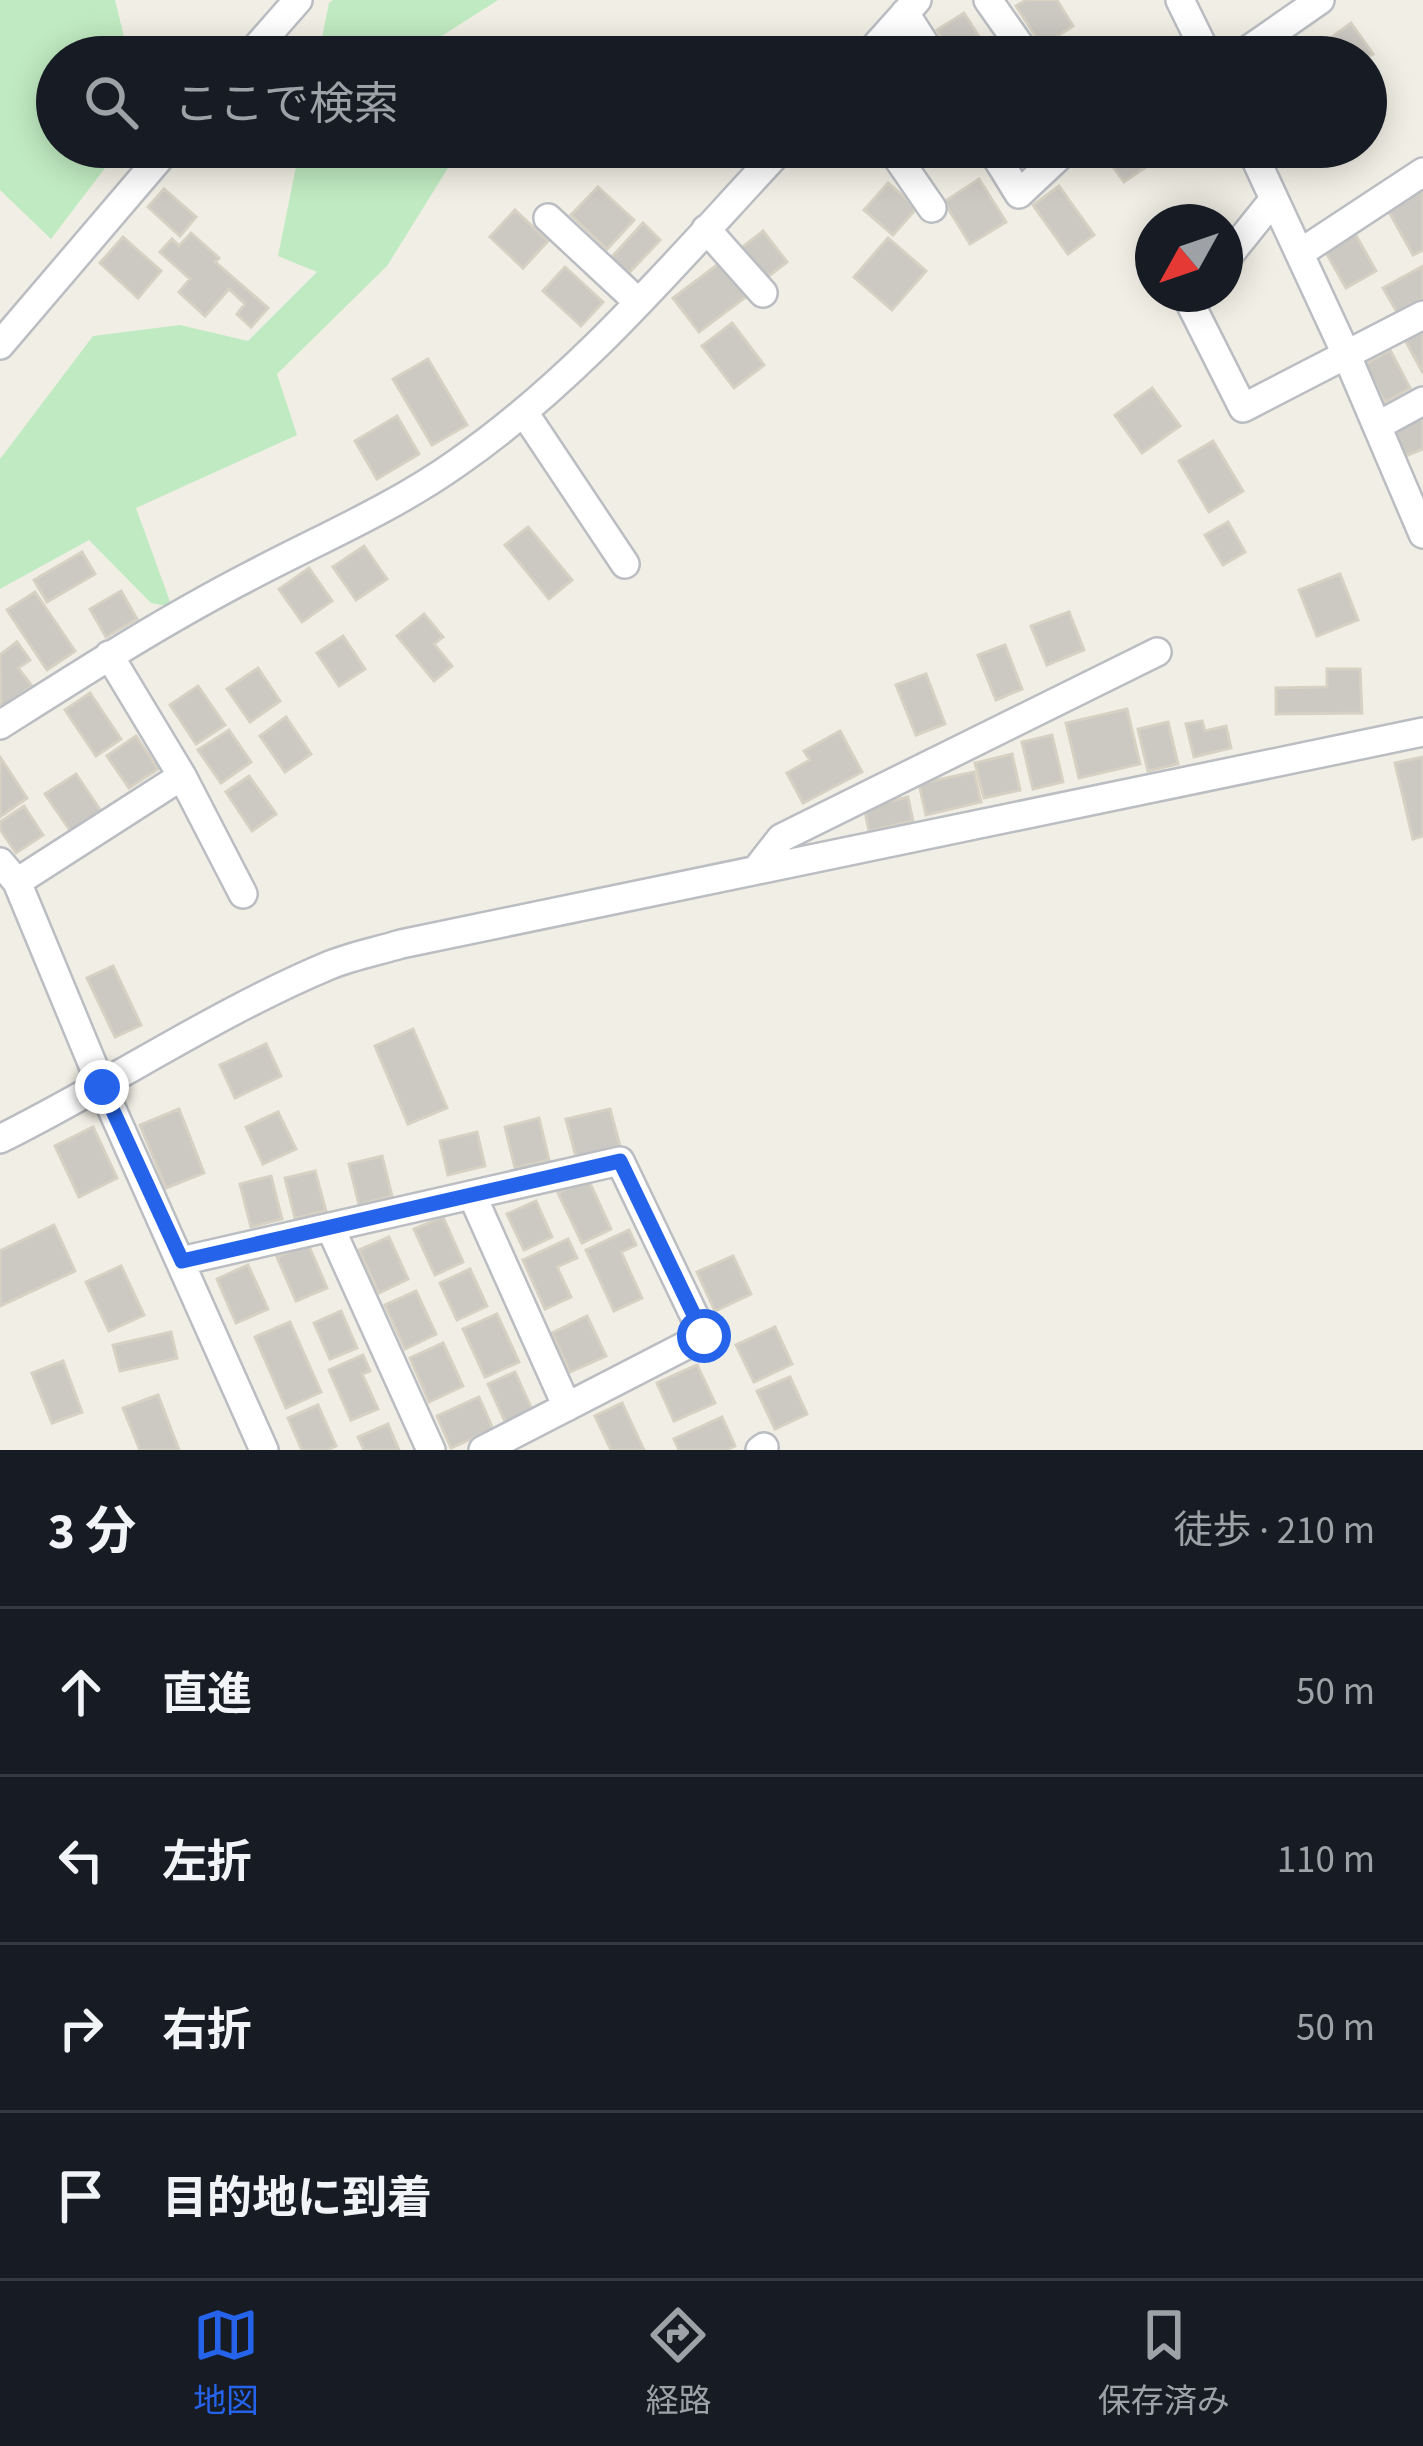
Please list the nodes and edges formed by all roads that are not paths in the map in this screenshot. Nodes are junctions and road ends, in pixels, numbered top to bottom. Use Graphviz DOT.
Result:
graph roads {
  1 [pos="298,0"];
  2 [pos="988,0"];
  3 [pos="1180,0"];
  4 [pos="1320,0"];
  5 [pos="911,7"];
  6 [pos="266,36"];
  7 [pos="885,36"];
  8 [pos="924,36"];
  9 [pos="1013,36"];
  10 [pos="1198,36"];
  11 [pos="1268,36"];
  12 [pos="151,168"];
  13 [pos="763,168"];
  14 [pos="904,168"];
  15 [pos="1003,168"];
  16 [pos="1047,168"];
  17 [pos="1260,168"];
  18 [pos="1423,172"];
  19 [pos="1274,199"];
  20 [pos="932,208"];
  21 [pos="548,218"];
  22 [pos="706,229"];
  23 [pos="1243,238"];
  24 [pos="1300,254"];
  25 [pos="763,293"];
  26 [pos="638,302"];
  27 [pos="1195,312"];
  28 [pos="1423,315"];
  29 [pos="0,346"];
  30 [pos="1347,356"];
  31 [pos="1423,400"];
  32 [pos="525,414"];
  33 [pos="1377,425"];
  34 [pos="1411,473"];
  35 [pos="1423,533"];
  36 [pos="625,564"];
  37 [pos="1157,652"];
  38 [pos="109,655"];
  39 [pos="0,725"];
  40 [pos="1423,732"];
  41 [pos="182,776"];
  42 [pos="756,870"];
  43 [pos="9,872"];
  44 [pos="243,894"];
  45 [pos="102,1087"];
  46 [pos="0,1139"];
  47 [pos="472,1195"];
  48 [pos="330,1227"];
  49 [pos="182,1261"];
  50 [pos="567,1407"];
  51 [pos="264,1450"];
  52 [pos="431,1450"];
  53 [pos="483,1450"];
  1 -- 6 [label="street"];
  2 -- 9 [label="street"];
  3 -- 10 [label="street"];
  4 -- 11 [label="street"];
  5 -- 7 [label="street"];
  5 -- 8 [label="street"];
  12 -- 29 [label="street"];
  13 -- 22 [label="street"];
  14 -- 20 [label="street"];
  15 -- 16 [label="street"];
  17 -- 19 [label="street"];
  18 -- 24 [label="street"];
  19 -- 23 [label="street"];
  19 -- 24 [label="street"];
  21 -- 26 [label="street"];
  22 -- 25 [label="street"];
  22 -- 26 [label="street"];
  24 -- 30 [label="street"];
  26 -- 32 [label="street"];
  27 -- 30 [label="street"];
  28 -- 30 [label="street"];
  30 -- 33 [label="street"];
  31 -- 33 [label="street"];
  32 -- 36 [label="street"];
  32 -- 38 [label="street"];
  33 -- 34 [label="street"];
  34 -- 35 [label="street"];
  37 -- 42 [label="street"];
  38 -- 39 [label="street"];
  38 -- 41 [label="street"];
  40 -- 42 [label="street"];
  41 -- 43 [label="street"];
  41 -- 44 [label="street"];
  42 -- 45 [label="street"];
  43 -- 45 [label="street"];
  45 -- 46 [label="street"];
  45 -- 49 [label="street"];
  47 -- 48 [label="street"];
  47 -- 50 [label="street"];
  47 -- 50 [label="street"];
  48 -- 49 [label="street"];
  48 -- 52 [label="street"];
  49 -- 51 [label="street"];
  50 -- 53 [label="street"];
}
